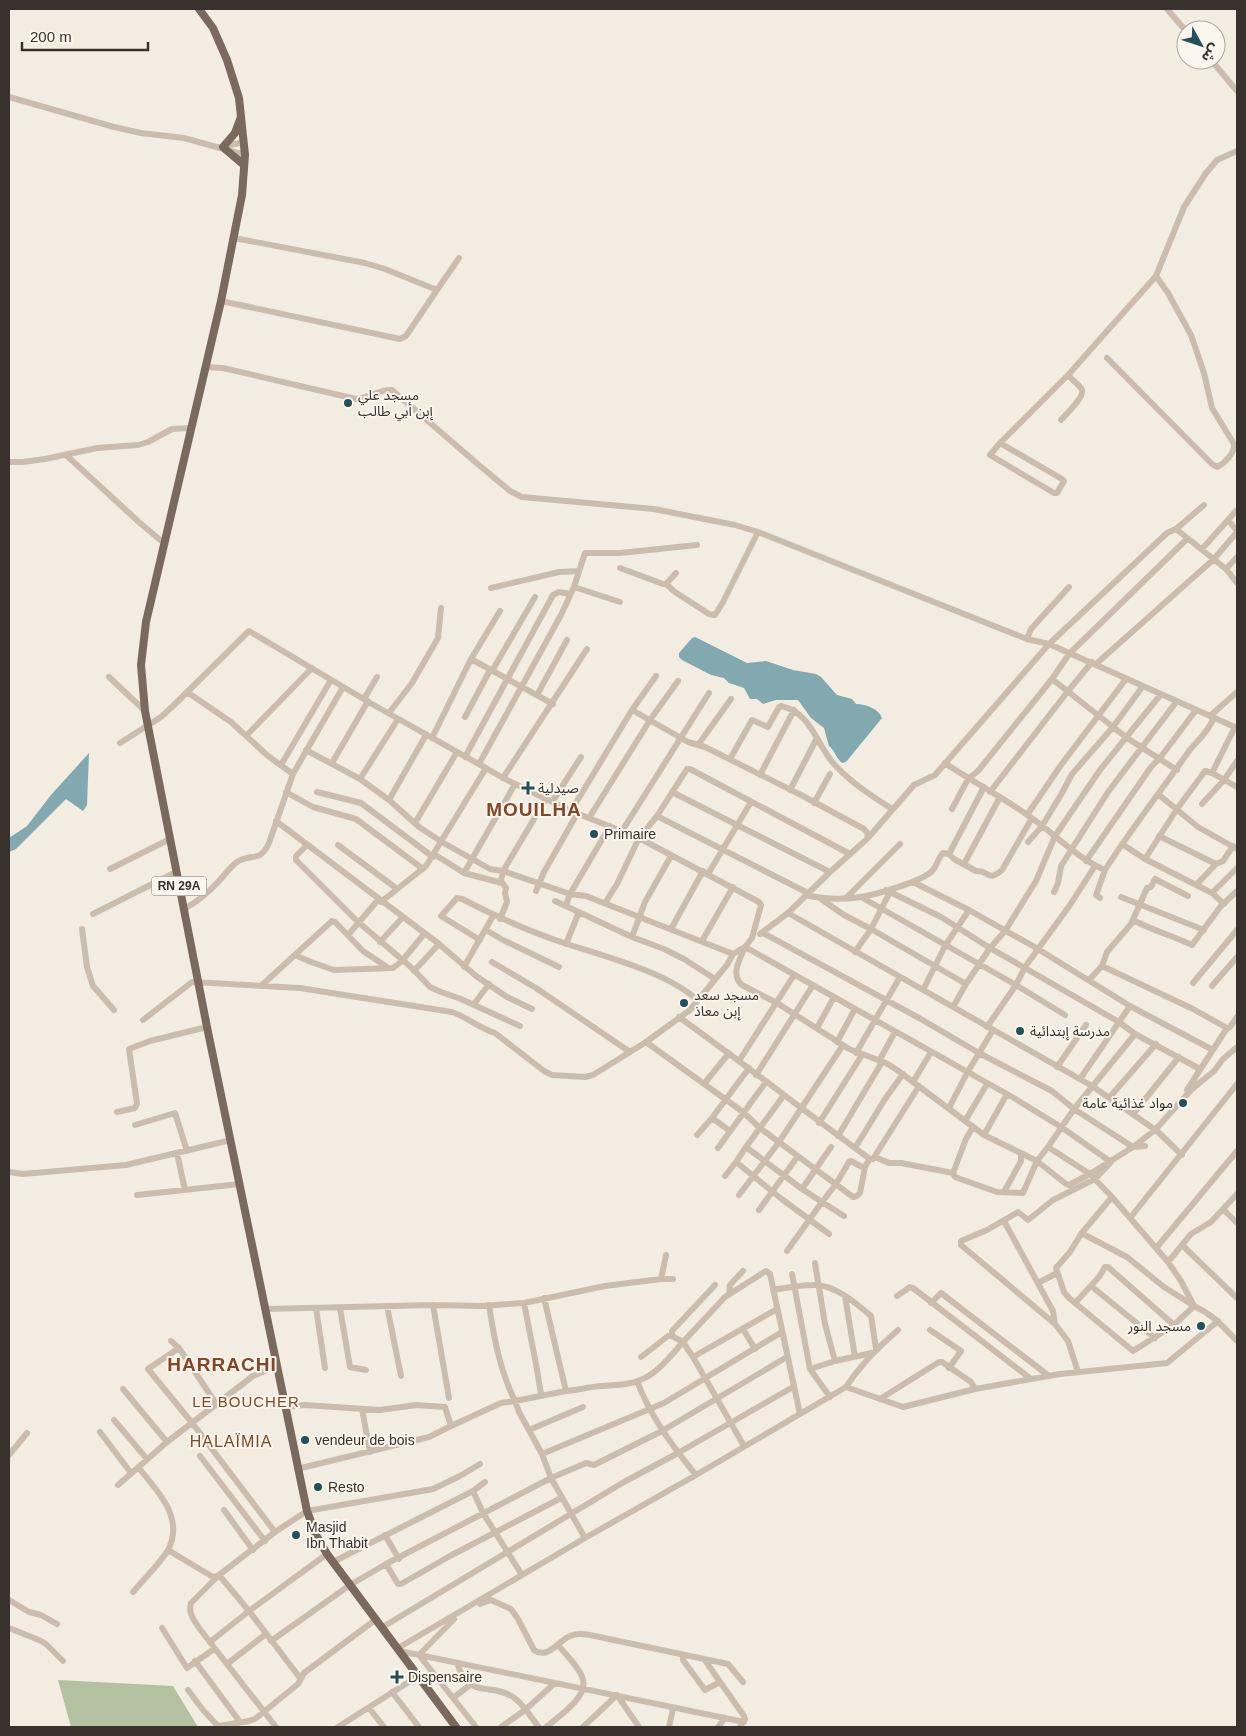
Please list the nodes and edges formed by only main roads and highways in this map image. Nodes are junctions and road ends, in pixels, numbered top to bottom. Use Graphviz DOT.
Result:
graph roads {
  1 [pos="199,9"];
  2 [pos="241,115"];
  3 [pos="244,165"];
  4 [pos="456,1727"];
  1 -- 2 [label="main road, RN 29A"];
  2 -- 3 [label="main road, RN 29A"];
  2 -- 3 [label="main road"];
  3 -- 4 [label="main road, RN 29A"];
}
